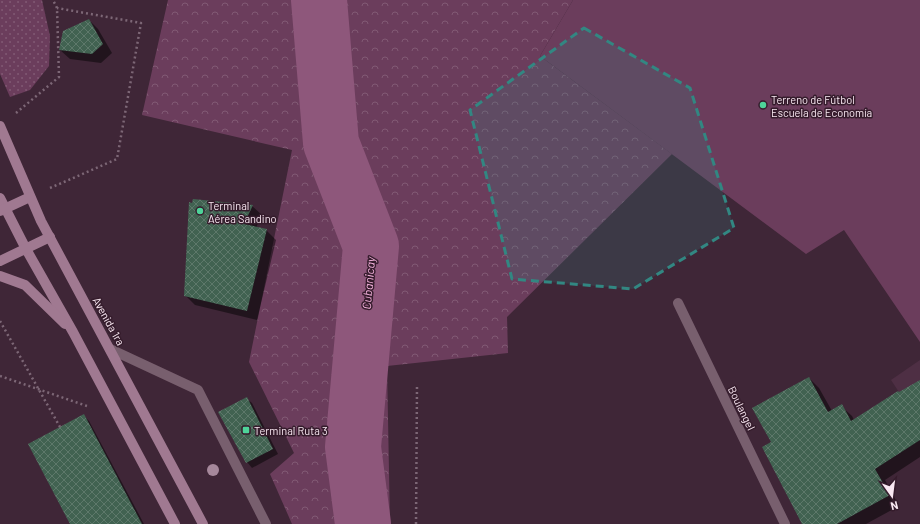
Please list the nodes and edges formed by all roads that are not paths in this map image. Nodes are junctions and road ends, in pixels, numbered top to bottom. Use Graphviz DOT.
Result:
graph roads {
  1 [pos="0,126"];
  2 [pos="30,197"];
  3 [pos="0,198"];
  4 [pos="2,210"];
  5 [pos="50,237"];
  6 [pos="26,249"];
  7 [pos="0,261"];
  8 [pos="0,276"];
  9 [pos="678,303"];
  10 [pos="73,332"];
  11 [pos="110,349"];
  12 [pos="175,524"];
  13 [pos="203,524"];
  14 [pos="266,524"];
  15 [pos="785,524"];
  1 -- 2 [label="main road, Avenida 1ra"];
  2 -- 4 [label="main road"];
  2 -- 5 [label="main road, Avenida 1ra"];
  3 -- 4 [label="main road"];
  4 -- 6 [label="main road"];
  5 -- 6 [label="main road"];
  5 -- 11 [label="main road, Avenida 1ra"];
  6 -- 7 [label="main road"];
  6 -- 10 [label="main road"];
  8 -- 10 [label="main road"];
  9 -- 15 [label="street, Boulangel"];
  10 -- 12 [label="main road"];
  11 -- 13 [label="main road, Avenida 1ra"];
  11 -- 14 [label="street"];
}
